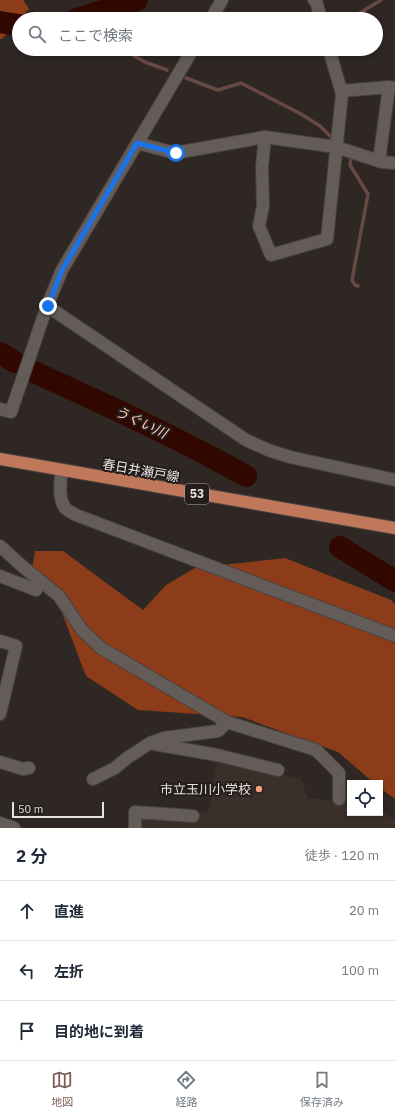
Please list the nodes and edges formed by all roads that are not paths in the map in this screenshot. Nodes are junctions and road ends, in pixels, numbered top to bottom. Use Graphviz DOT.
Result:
graph roads {
  1 [pos="222,0"];
  2 [pos="314,0"];
  3 [pos="215,12"];
  4 [pos="319,12"];
  5 [pos="189,56"];
  6 [pos="331,56"];
  7 [pos="392,88"];
  8 [pos="341,91"];
  9 [pos="265,137"];
  10 [pos="137,143"];
  11 [pos="336,147"];
  12 [pos="379,161"];
  13 [pos="395,163"];
  14 [pos="48,306"];
  15 [pos="0,409"];
  16 [pos="0,459"];
  17 [pos="62,470"];
  18 [pos="395,480"];
  19 [pos="395,528"];
  20 [pos="0,546"];
  21 [pos="0,576"];
  22 [pos="39,580"];
  23 [pos="395,636"];
  24 [pos="0,641"];
  25 [pos="0,714"];
  26 [pos="226,722"];
  27 [pos="150,743"];
  28 [pos="0,762"];
  29 [pos="29,768"];
  30 [pos="278,770"];
  31 [pos="93,779"];
  32 [pos="339,799"];
  33 [pos="193,816"];
  34 [pos="1,825"];
  35 [pos="14,828"];
  36 [pos="135,828"];
  1 -- 3 [label="street"];
  2 -- 4 [label="street"];
  5 -- 10 [label="street"];
  6 -- 8 [label="street"];
  7 -- 8 [label="street"];
  7 -- 12 [label="street"];
  8 -- 11 [label="street"];
  9 -- 10 [label="street"];
  9 -- 11 [label="street"];
  9 -- 11 [label="street"];
  10 -- 14 [label="street"];
  11 -- 12 [label="street"];
  12 -- 13 [label="street"];
  14 -- 15 [label="street"];
  14 -- 18 [label="street"];
  16 -- 17 [label="main road, 春日井瀬戸線 / 53"];
  17 -- 19 [label="main road, 春日井瀬戸線 / 53"];
  17 -- 23 [label="street"];
  20 -- 22 [label="street"];
  21 -- 22 [label="street"];
  22 -- 26 [label="street"];
  24 -- 25 [label="street"];
  26 -- 27 [label="street"];
  26 -- 32 [label="street"];
  27 -- 30 [label="street"];
  27 -- 31 [label="street"];
  28 -- 29 [label="street"];
  33 -- 36 [label="street"];
  34 -- 35 [label="street"];
}
